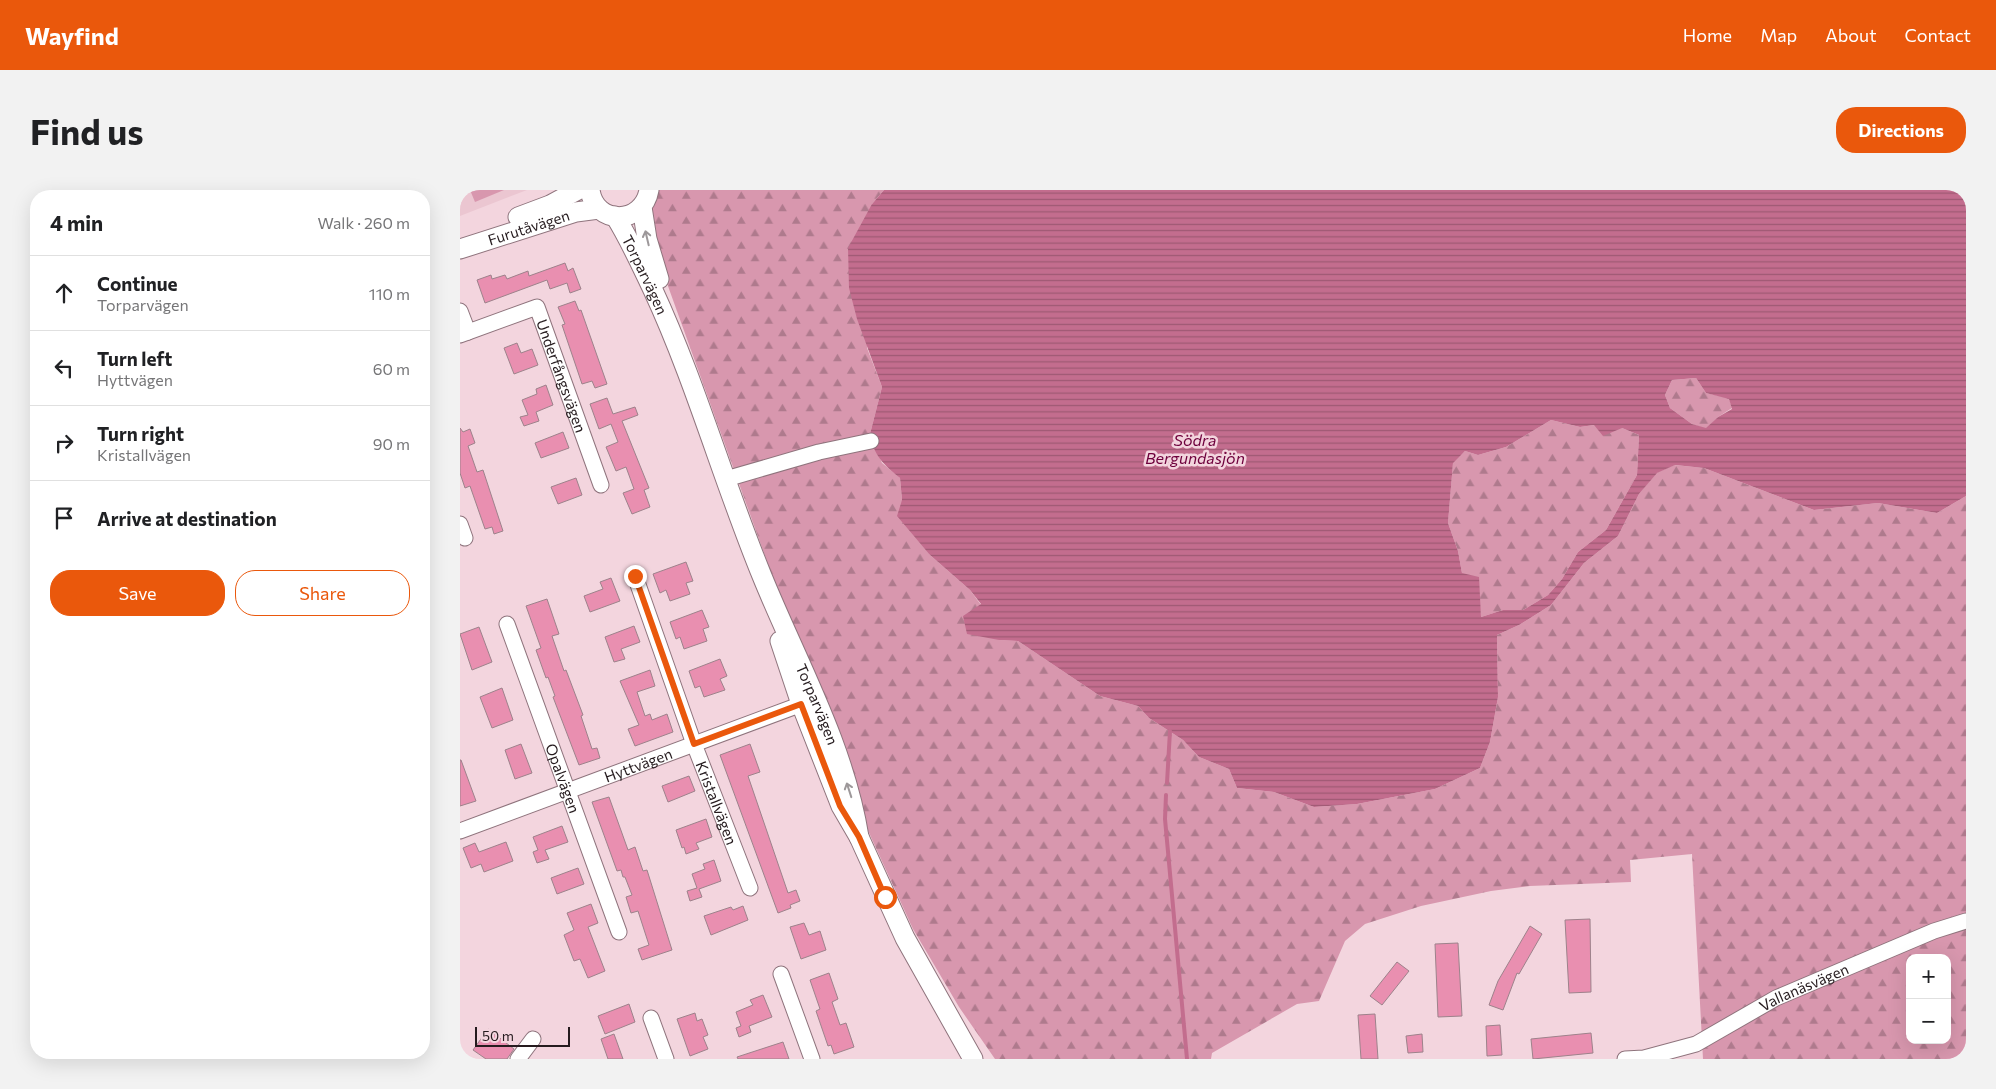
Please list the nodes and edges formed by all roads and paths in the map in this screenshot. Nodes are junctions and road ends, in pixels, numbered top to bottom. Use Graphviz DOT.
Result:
graph roads {
  1 [pos="578,190"];
  2 [pos="590,190"];
  3 [pos="648,194"];
  4 [pos="607,212"];
  5 [pos="460,240"];
  6 [pos="460,248"];
  7 [pos="460,311"];
  8 [pos="464,333"];
  9 [pos="674,336"];
  10 [pos="871,441"];
  11 [pos="726,479"];
  12 [pos="601,485"];
  13 [pos="460,524"];
  14 [pos="465,538"];
  15 [pos="635,576"];
  16 [pos="507,624"];
  17 [pos="808,701"];
  18 [pos="694,744"];
  19 [pos="568,791"];
  20 [pos="460,831"];
  21 [pos="750,888"];
  22 [pos="1966,921"];
  23 [pos="619,932"];
  24 [pos="923,970"];
  25 [pos="781,974"];
  26 [pos="651,1018"];
  27 [pos="533,1039"];
  28 [pos="1644,1058"];
  29 [pos="518,1059"];
  30 [pos="666,1059"];
  31 [pos="812,1059"];
  32 [pos="973,1059"];
  33 [pos="987,1059"];
  34 [pos="1626,1059"];
  1 -- 5 [label="street, Furutåvägen"];
  2 -- 4 [label="street, Torparvägen"];
  3 -- 4 [label="street, Furutåvägen"];
  9 -- 3 [label="street, Torparvägen, one-way"];
  4 -- 6 [label="street, Furutåvägen"];
  4 -- 9 [label="street, Torparvägen"];
  7 -- 8 [label="street, Underfångsvägen"];
  8 -- 12 [label="street, Underfångsvägen"];
  9 -- 11 [label="street, Torparvägen"];
  10 -- 11 [label="street"];
  11 -- 17 [label="street, Torparvägen"];
  13 -- 14 [label="street"];
  15 -- 18 [label="street, Kristallvägen"];
  16 -- 19 [label="street, Opalvägen"];
  17 -- 18 [label="street, Hyttvägen"];
  17 -- 24 [label="street, Torparvägen"];
  18 -- 19 [label="street, Hyttvägen"];
  18 -- 21 [label="street, Kristallvägen"];
  19 -- 20 [label="street, Hyttvägen"];
  19 -- 23 [label="street, Opalvägen"];
  22 -- 28 [label="street, Vallanäsvägen"];
  24 -- 32 [label="street, Torparvägen"];
  24 -- 33 [label="street, Torparvägen"];
  25 -- 31 [label="street"];
  26 -- 30 [label="street"];
  27 -- 29 [label="street"];
  28 -- 34 [label="street, Vallanäsvägen"];
}
